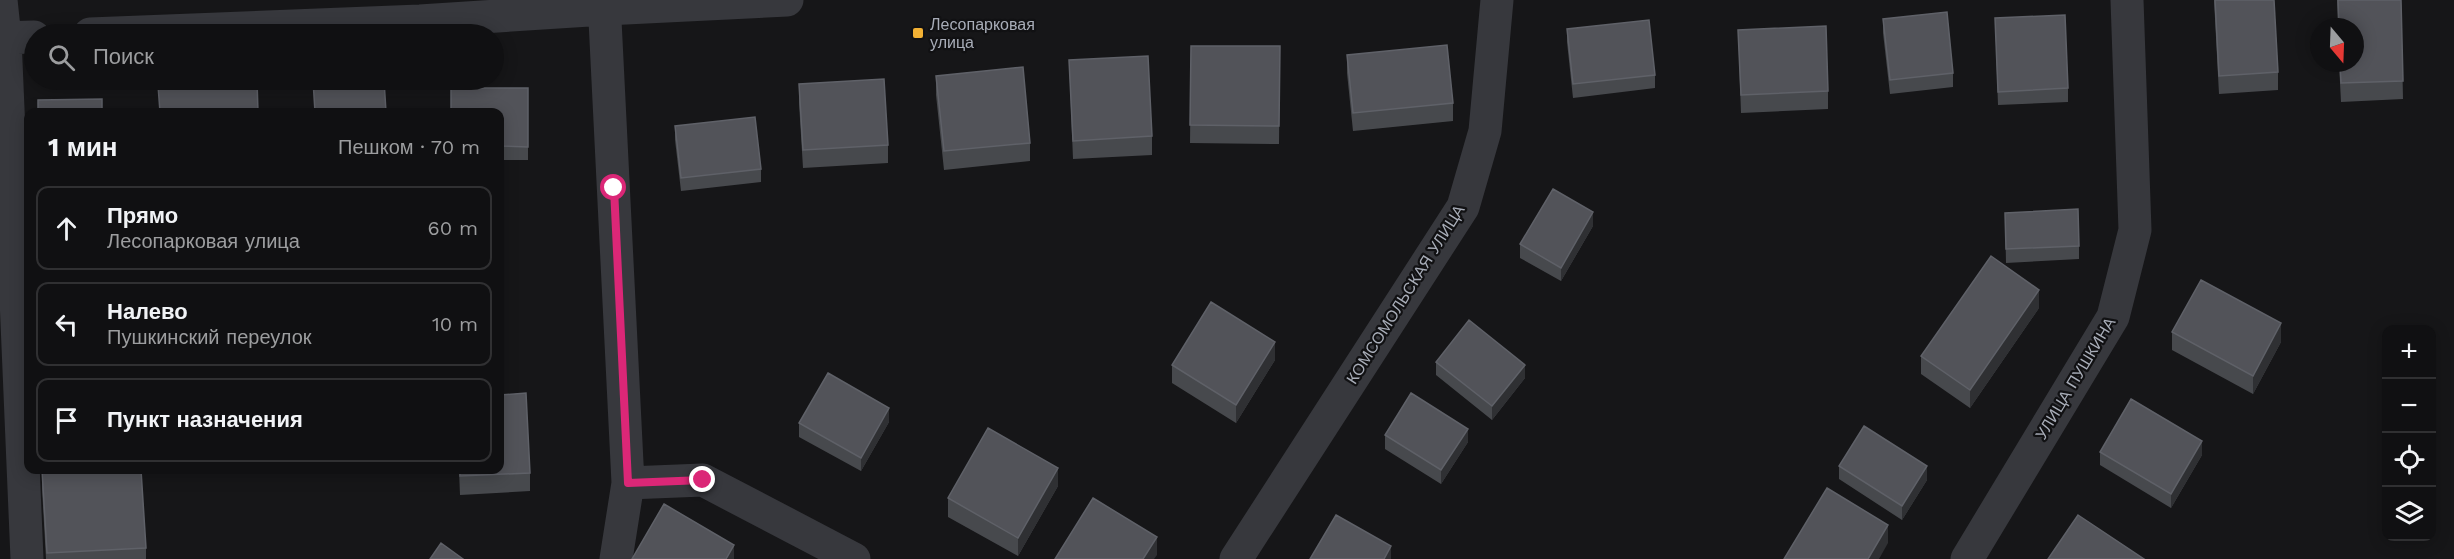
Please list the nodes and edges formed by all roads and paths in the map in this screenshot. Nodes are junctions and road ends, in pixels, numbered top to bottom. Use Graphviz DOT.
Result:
graph roads {
  1 [pos="1,0"];
  2 [pos="787,0"];
  3 [pos="1497,0"];
  4 [pos="2127,0"];
  5 [pos="604,4"];
  6 [pos="344,24"];
  7 [pos="13,38"];
  8 [pos="24,447"];
  9 [pos="25,474"];
  10 [pos="628,483"];
  11 [pos="27,559"];
  12 [pos="616,559"];
  13 [pos="854,559"];
  14 [pos="1236,559"];
  15 [pos="1967,559"];
  1 -- 7 [label="street"];
  2 -- 5 [label="street"];
  3 -- 14 [label="street, КОМСОМОЛЬСКАЯ УЛИЦА"];
  4 -- 15 [label="street, УЛИЦА ПУШКИНА"];
  5 -- 6 [label="street"];
  5 -- 10 [label="street"];
  7 -- 8 [label="street"];
  9 -- 11 [label="street"];
  10 -- 12 [label="street"];
  10 -- 13 [label="street"];
}
